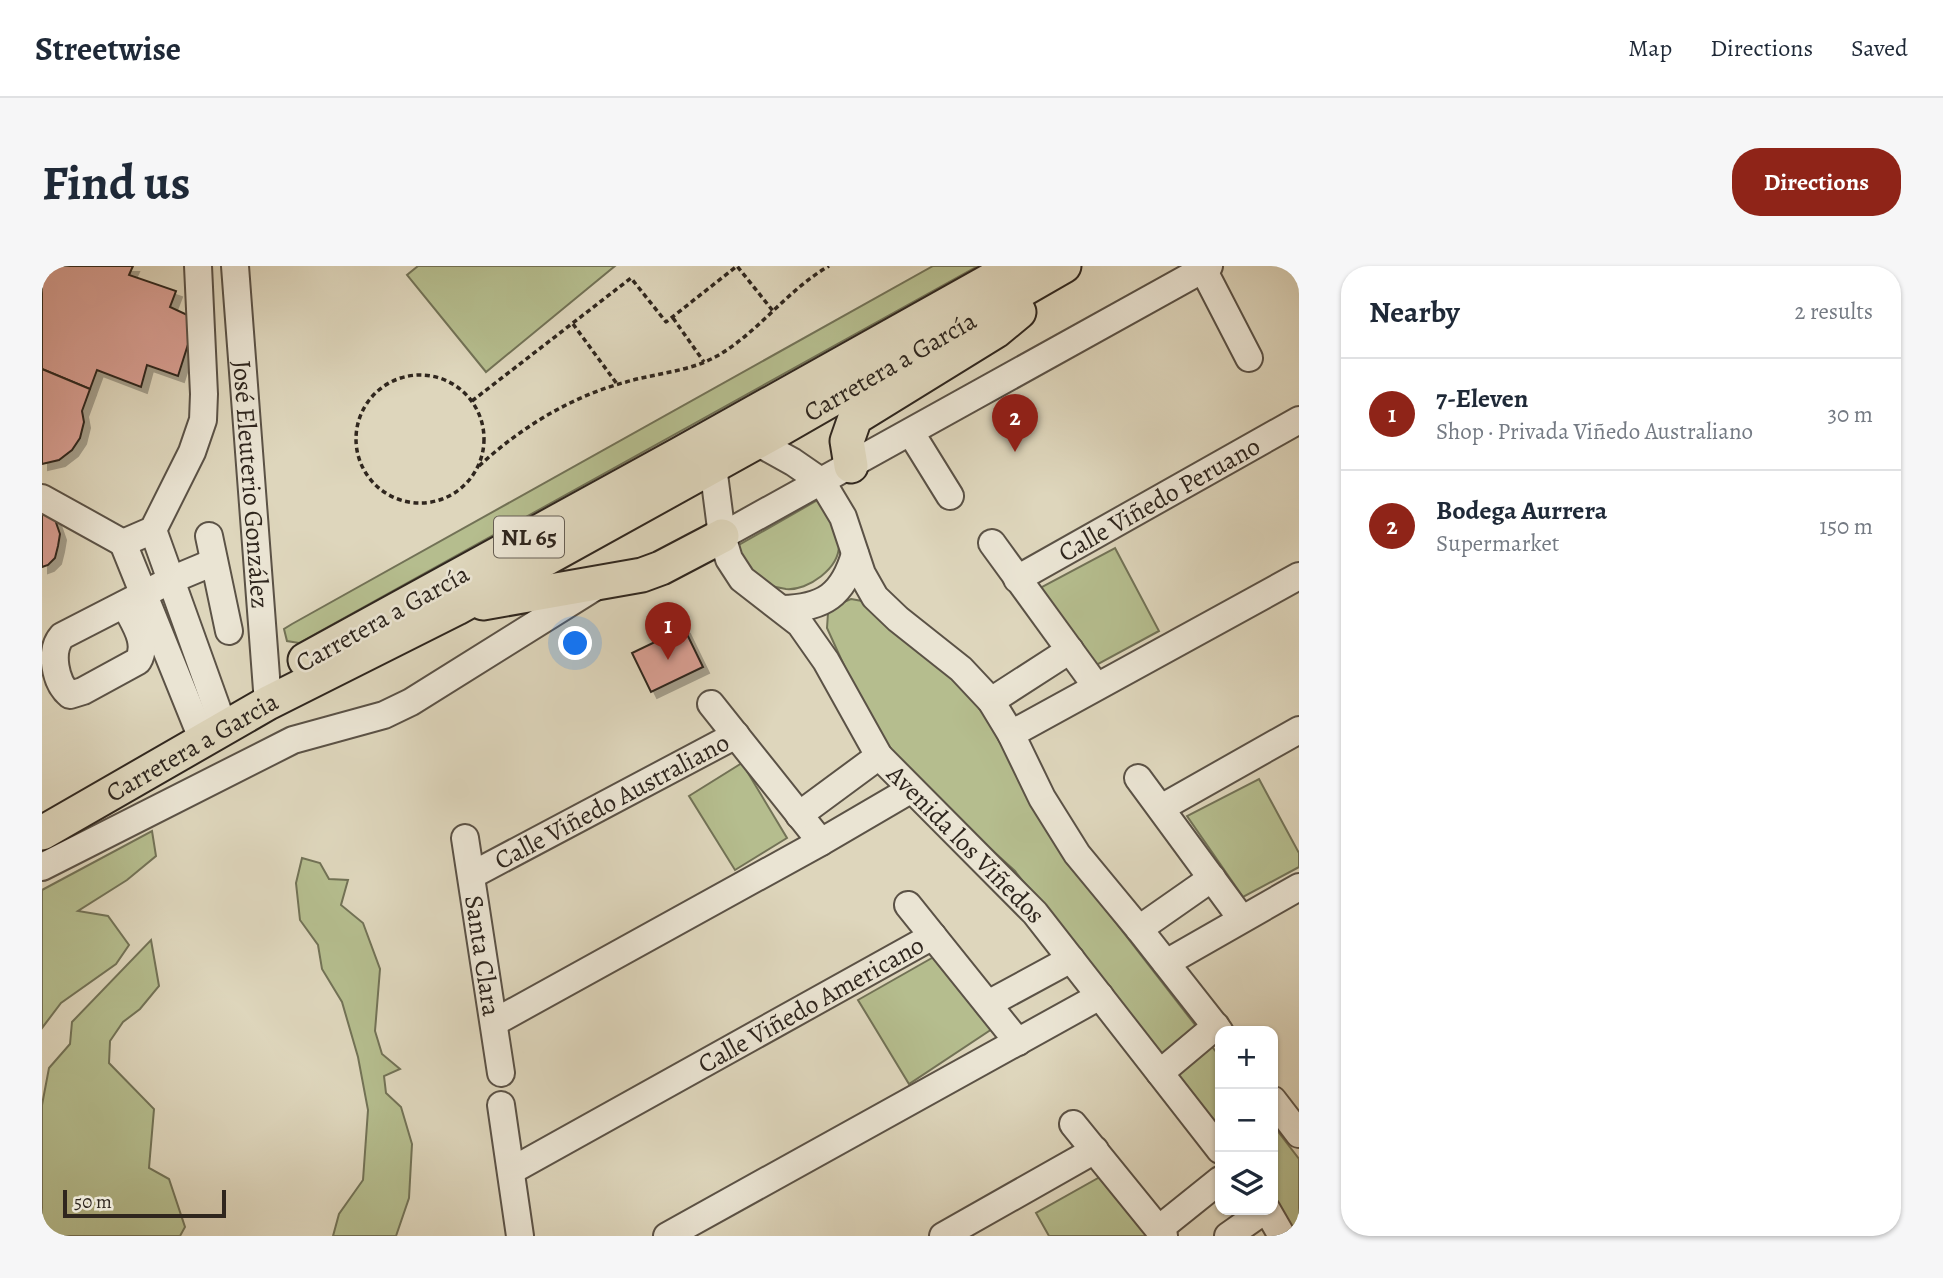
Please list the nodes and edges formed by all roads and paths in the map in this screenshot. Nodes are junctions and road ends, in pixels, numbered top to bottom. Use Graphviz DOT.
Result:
graph roads {
  1 [pos="198,266"];
  2 [pos="235,266"];
  3 [pos="828,266"];
  4 [pos="1206,268"];
  5 [pos="1039,271"];
  6 [pos="773,311"];
  7 [pos="673,317"];
  8 [pos="572,323"];
  9 [pos="1249,358"];
  10 [pos="704,362"];
  11 [pos="617,384"];
  12 [pos="472,401"];
  13 [pos="1299,420"];
  14 [pos="911,433"];
  15 [pos="727,443"];
  16 [pos="479,466"];
  17 [pos="851,466"];
  18 [pos="822,482"];
  19 [pos="950,496"];
  20 [pos="42,498"];
  21 [pos="153,530"];
  22 [pos="209,536"];
  23 [pos="722,536"];
  24 [pos="123,542"];
  25 [pos="992,543"];
  26 [pos="855,554"];
  27 [pos="215,562"];
  28 [pos="1299,576"];
  29 [pos="1017,579"];
  30 [pos="172,580"];
  31 [pos="603,582"];
  32 [pos="134,600"];
  33 [pos="457,608"];
  34 [pos="782,609"];
  35 [pos="229,631"];
  36 [pos="1070,650"];
  37 [pos="1096,687"];
  38 [pos="267,692"];
  39 [pos="991,701"];
  40 [pos="711,704"];
  41 [pos="210,724"];
  42 [pos="1299,730"];
  43 [pos="1011,734"];
  44 [pos="736,736"];
  45 [pos="878,756"];
  46 [pos="1138,778"];
  47 [pos="910,790"];
  48 [pos="42,807"];
  49 [pos="1161,808"];
  50 [pos="799,815"];
  51 [pos="42,833"];
  52 [pos="465,838"];
  53 [pos="821,842"];
  54 [pos="42,867"];
  55 [pos="472,875"];
  56 [pos="1212,878"];
  57 [pos="1299,887"];
  58 [pos="908,905"];
  59 [pos="1241,918"];
  60 [pos="1139,929"];
  61 [pos="933,936"];
  62 [pos="1071,959"];
  63 [pos="1166,963"];
  64 [pos="1100,996"];
  65 [pos="988,1004"];
  66 [pos="495,1022"];
  67 [pos="1216,1026"];
  68 [pos="1215,1031"];
  69 [pos="1018,1042"];
  70 [pos="501,1073"];
  71 [pos="1160,1073"];
  72 [pos="501,1105"];
  73 [pos="1278,1106"];
  74 [pos="1073,1124"];
  75 [pos="1299,1133"];
  76 [pos="1215,1144"];
  77 [pos="1102,1159"];
  78 [pos="511,1171"];
  79 [pos="1215,1184"];
  80 [pos="1259,1215"];
  81 [pos="1269,1215"];
  82 [pos="1161,1232"];
  83 [pos="520,1236"];
  84 [pos="667,1236"];
  85 [pos="943,1236"];
  86 [pos="1228,1236"];
  87 [pos="1282,1236"];
  1 -- 21 [label="street"];
  2 -- 38 [label="street, José Eleuterio González"];
  3 -- 6 [label="path"];
  4 -- 9 [label="street"];
  4 -- 14 [label="street"];
  5 -- 15 [label="main road, Carretera a García / NL 65"];
  5 -- 17 [label="main road"];
  6 -- 7 [label="path"];
  6 -- 10 [label="path"];
  7 -- 8 [label="path"];
  7 -- 10 [label="path"];
  8 -- 11 [label="path"];
  8 -- 12 [label="path"];
  10 -- 11 [label="path"];
  11 -- 16 [label="path"];
  12 -- 16 [label="path"];
  12 -- 16 [label="path"];
  13 -- 29 [label="street, Calle Viñedo Peruano"];
  14 -- 17 [label="street"];
  14 -- 19 [label="street"];
  15 -- 18 [label="street"];
  15 -- 23 [label="street, Avenida los Viñedos"];
  15 -- 33 [label="main road, Carretera a García / NL 65"];
  15 -- 38 [label="main road, Carretera a García / NL 65"];
  17 -- 18 [label="street"];
  18 -- 23 [label="street"];
  18 -- 26 [label="street"];
  20 -- 24 [label="street"];
  21 -- 24 [label="street"];
  21 -- 30 [label="street"];
  22 -- 27 [label="street"];
  23 -- 31 [label="main road"];
  23 -- 34 [label="street, Avenida los Viñedos"];
  24 -- 32 [label="street"];
  25 -- 29 [label="street"];
  26 -- 34 [label="street"];
  26 -- 39 [label="street"];
  27 -- 30 [label="street"];
  27 -- 35 [label="street"];
  28 -- 37 [label="street"];
  29 -- 36 [label="street"];
  30 -- 32 [label="street"];
  30 -- 41 [label="street"];
  31 -- 33 [label="main road"];
  31 -- 54 [label="street"];
  32 -- 41 [label="street"];
  33 -- 38 [label="main road, Carretera a Garcia / NL 65"];
  34 -- 45 [label="street, Avenida los Viñedos"];
  36 -- 37 [label="street"];
  36 -- 39 [label="street"];
  37 -- 43 [label="street"];
  38 -- 41 [label="main road, Carretera a García / NL 65"];
  39 -- 43 [label="street"];
  40 -- 44 [label="street"];
  41 -- 48 [label="main road, Carretera a García / NL 65"];
  41 -- 51 [label="main road, Carretera a Garcia / NL 65"];
  42 -- 49 [label="street"];
  43 -- 60 [label="street"];
  44 -- 50 [label="street, Calle Viñedo Australiano"];
  44 -- 55 [label="street, Calle Viñedo Australiano"];
  45 -- 47 [label="street, Avenida los Viñedos"];
  45 -- 50 [label="street"];
  46 -- 49 [label="street"];
  47 -- 53 [label="street"];
  47 -- 62 [label="street, Avenida los Viñedos"];
  49 -- 56 [label="street"];
  50 -- 53 [label="street, Calle Viñedo Australiano"];
  52 -- 55 [label="street, Santa Clara"];
  53 -- 66 [label="street"];
  55 -- 66 [label="street, Santa Clara"];
  56 -- 59 [label="street"];
  56 -- 60 [label="street"];
  57 -- 59 [label="street"];
  58 -- 61 [label="street"];
  59 -- 63 [label="street"];
  60 -- 63 [label="street"];
  61 -- 65 [label="street, Calle Viñedo Americano"];
  61 -- 78 [label="street, Calle Viñedo Americano"];
  62 -- 64 [label="street, Avenida los Viñedos"];
  62 -- 65 [label="street"];
  63 -- 67 [label="street"];
  64 -- 69 [label="street"];
  64 -- 71 [label="street, Avenida los Viñedos"];
  65 -- 69 [label="street, Calle Viñedo Americano"];
  66 -- 70 [label="street, Santa Clara"];
  68 -- 71 [label="street"];
  69 -- 84 [label="street"];
  71 -- 76 [label="street, Avenida los Viñedos"];
  72 -- 78 [label="street"];
  73 -- 75 [label="street"];
  74 -- 77 [label="street"];
  77 -- 82 [label="street"];
  77 -- 85 [label="street"];
  78 -- 83 [label="street"];
  79 -- 82 [label="street"];
  80 -- 86 [label="street"];
  81 -- 87 [label="street"];
}
